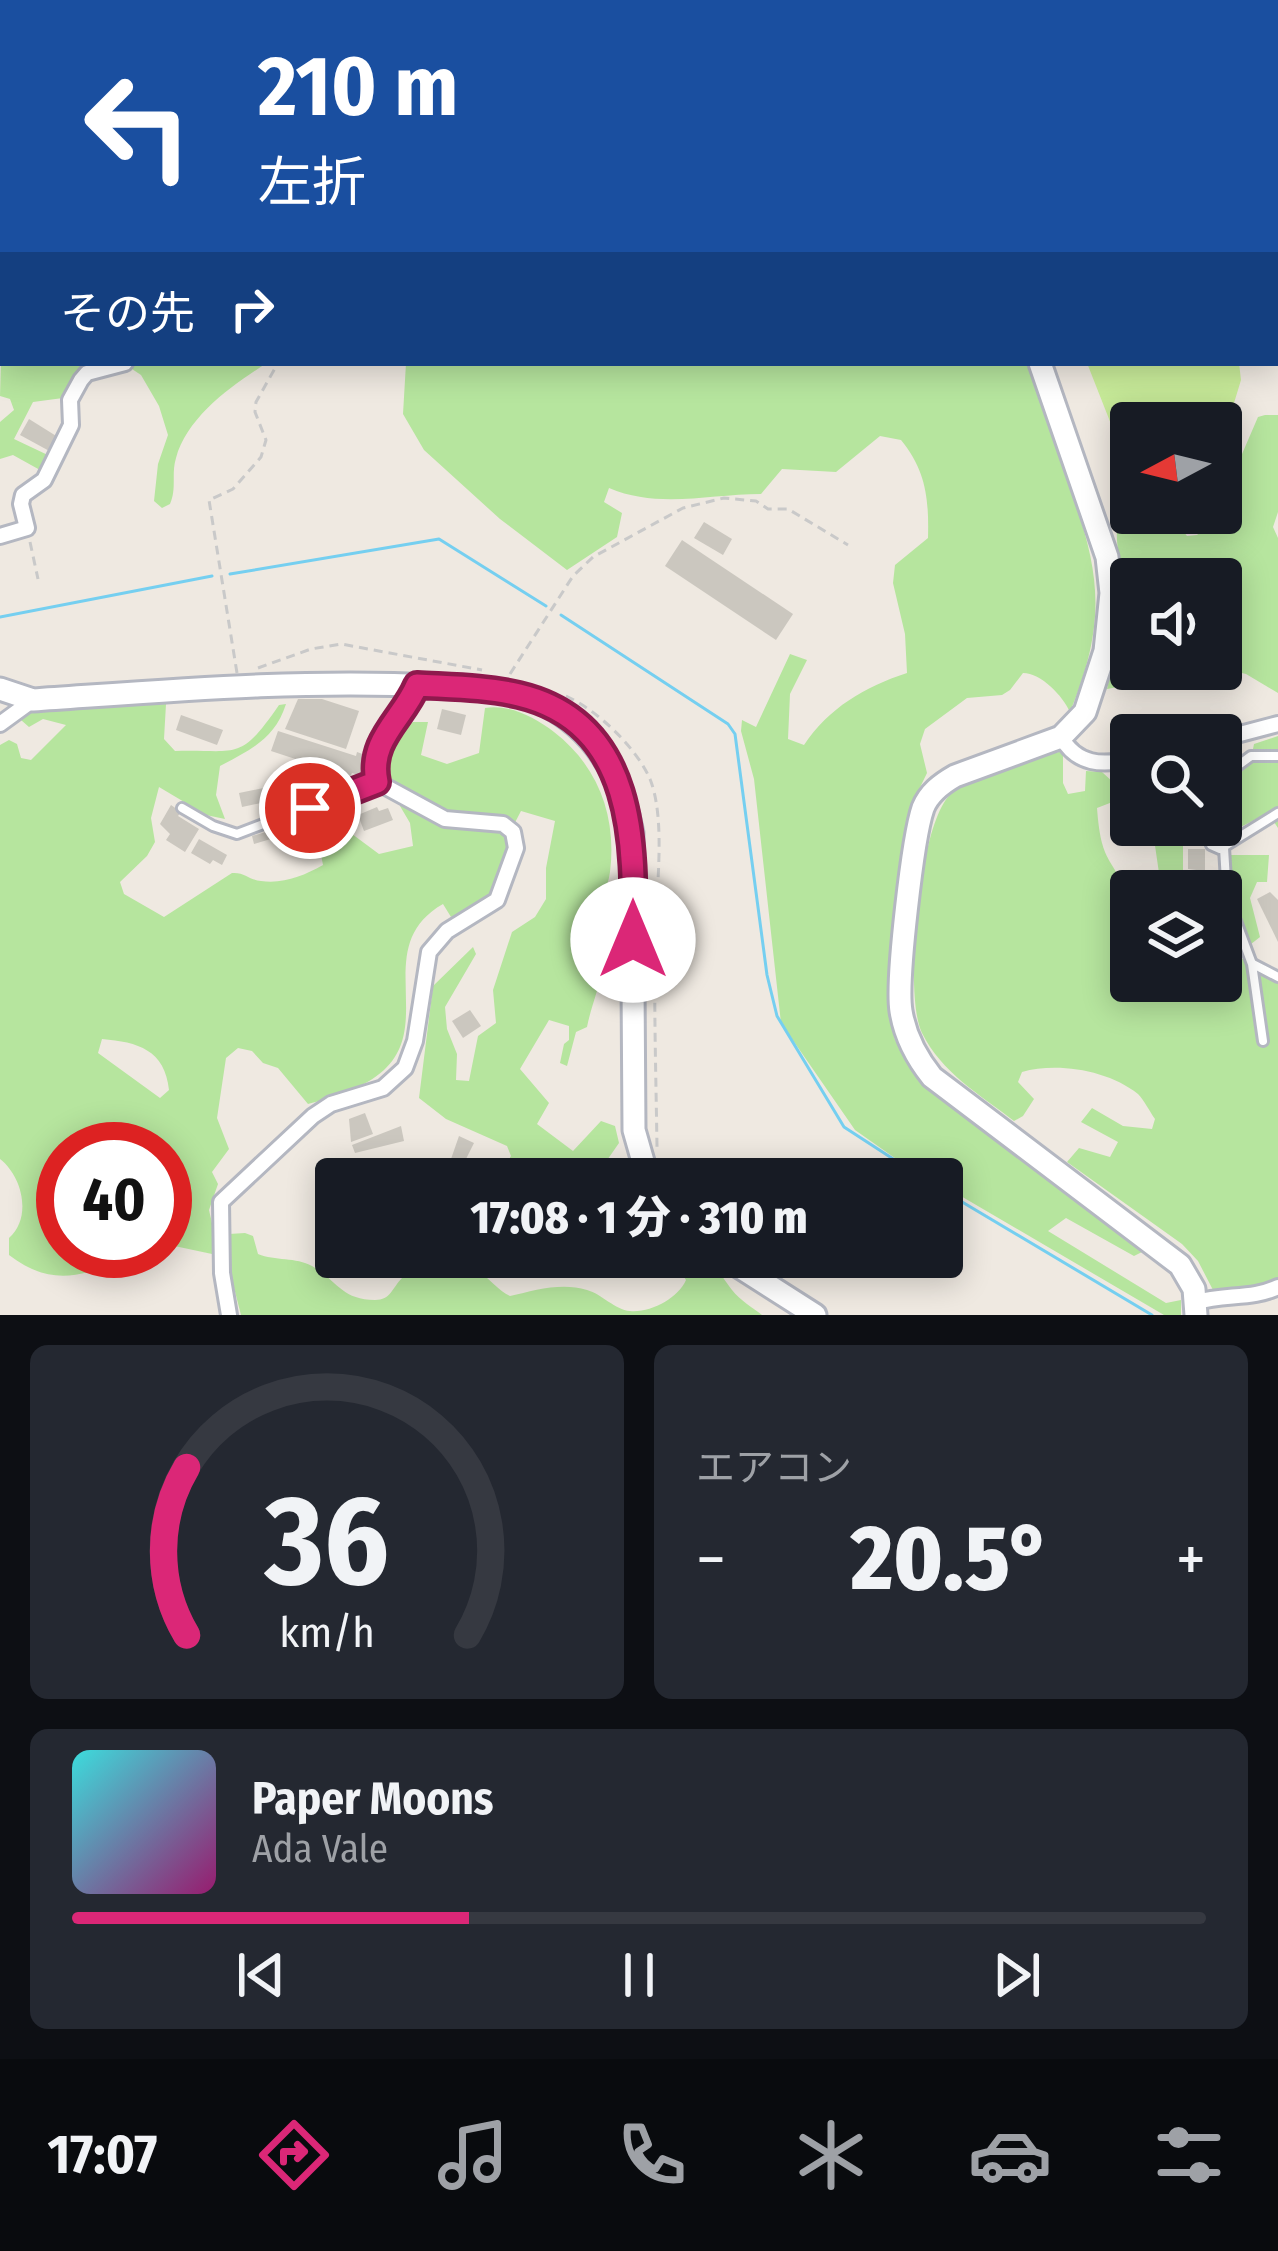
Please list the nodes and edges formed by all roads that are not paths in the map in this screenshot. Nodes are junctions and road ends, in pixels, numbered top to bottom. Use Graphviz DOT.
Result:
graph roads {
  1 [pos="114,366"];
  2 [pos="1041,366"];
  3 [pos="0,536"];
  4 [pos="417,685"];
  5 [pos="0,689"];
  6 [pos="32,700"];
  7 [pos="0,724"];
  8 [pos="1278,724"];
  9 [pos="1242,734"];
  10 [pos="1061,737"];
  11 [pos="1278,756"];
  12 [pos="1110,762"];
  13 [pos="1242,763"];
  14 [pos="377,782"];
  15 [pos="182,808"];
  16 [pos="1278,813"];
  17 [pos="1215,846"];
  18 [pos="1224,848"];
  19 [pos="1252,964"];
  20 [pos="1278,977"];
  21 [pos="1263,1041"];
  22 [pos="642,1158"];
  23 [pos="757,1278"];
  24 [pos="1278,1287"];
  25 [pos="1197,1309"];
  26 [pos="229,1315"];
  27 [pos="814,1315"];
  1 -- 3 [label="street"];
  2 -- 10 [label="street"];
  4 -- 6 [label="street"];
  4 -- 14 [label="street"];
  4 -- 22 [label="street"];
  5 -- 6 [label="street"];
  6 -- 7 [label="street"];
  8 -- 9 [label="street"];
  10 -- 12 [label="street"];
  10 -- 25 [label="street"];
  11 -- 13 [label="lane"];
  14 -- 15 [label="lane"];
  14 -- 26 [label="street"];
  16 -- 18 [label="lane"];
  17 -- 18 [label="lane"];
  18 -- 19 [label="lane"];
  19 -- 20 [label="lane"];
  19 -- 21 [label="lane"];
  23 -- 27 [label="street"];
  24 -- 25 [label="street"];
}
